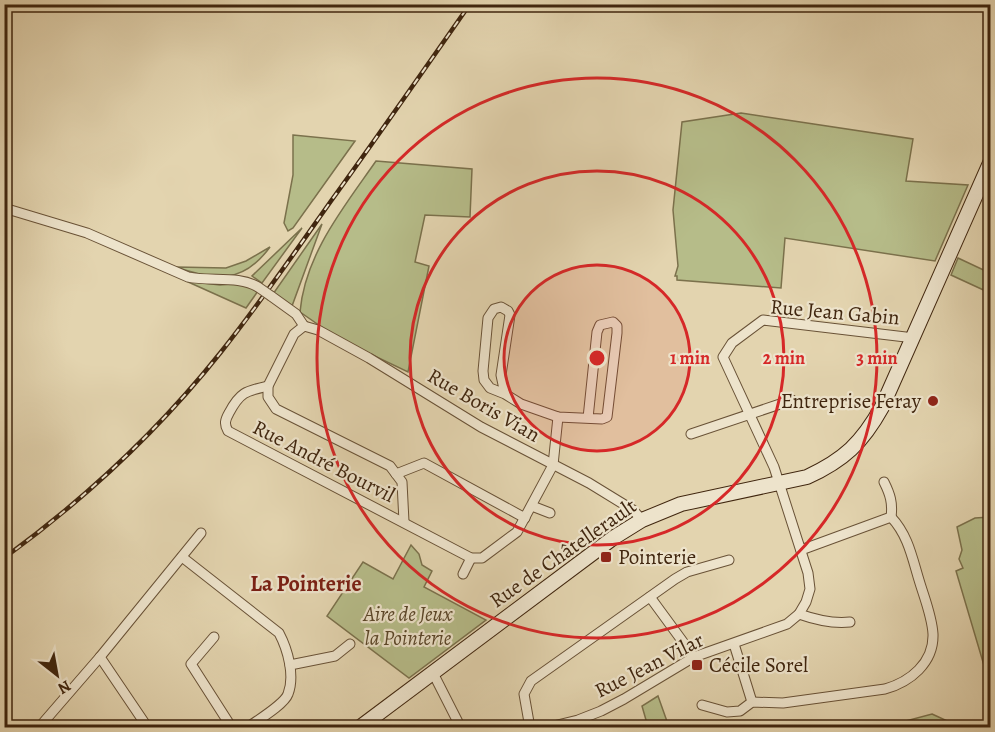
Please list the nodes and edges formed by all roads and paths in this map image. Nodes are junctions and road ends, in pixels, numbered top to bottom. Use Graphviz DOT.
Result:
graph roads {
  1 [pos="990,163"];
  2 [pos="4,207"];
  3 [pos="304,326"];
  4 [pos="914,338"];
  5 [pos="268,386"];
  6 [pos="505,394"];
  7 [pos="792,400"];
  8 [pos="750,415"];
  9 [pos="558,417"];
  10 [pos="588,418"];
  11 [pos="691,434"];
  12 [pos="553,465"];
  13 [pos="396,474"];
  14 [pos="884,482"];
  15 [pos="780,484"];
  16 [pos="532,506"];
  17 [pos="550,513"];
  18 [pos="891,517"];
  19 [pos="525,518"];
  20 [pos="642,520"];
  21 [pos="404,522"];
  22 [pos="201,533"];
  23 [pos="801,550"];
  24 [pos="182,557"];
  25 [pos="471,558"];
  26 [pos="729,560"];
  27 [pos="463,574"];
  28 [pos="650,597"];
  29 [pos="799,614"];
  30 [pos="850,622"];
  31 [pos="214,637"];
  32 [pos="350,644"];
  33 [pos="734,644"];
  34 [pos="100,657"];
  35 [pos="694,657"];
  36 [pos="290,664"];
  37 [pos="433,673"];
  38 [pos="752,702"];
  39 [pos="702,705"];
  40 [pos="145,726"];
  41 [pos="41,728"];
  42 [pos="232,728"];
  43 [pos="247,728"];
  44 [pos="359,728"];
  45 [pos="461,728"];
  46 [pos="530,728"];
  47 [pos="545,728"];
  1 -- 4 [label="main road, Rue de Châtellerault"];
  2 -- 3 [label="street, bridge"];
  3 -- 5 [label="street"];
  3 -- 12 [label="street, Rue Boris Vian"];
  4 -- 8 [label="street, Rue Jean Gabin"];
  4 -- 15 [label="main road, Rue de Châtellerault"];
  5 -- 13 [label="street"];
  5 -- 21 [label="street, Rue André Bourvil"];
  6 -- 6 [label="street"];
  6 -- 9 [label="street"];
  7 -- 8 [label="street"];
  8 -- 11 [label="street"];
  8 -- 15 [label="street, Rue Jean Gabin"];
  9 -- 10 [label="street"];
  9 -- 12 [label="street"];
  10 -- 10 [label="street"];
  12 -- 16 [label="street"];
  12 -- 20 [label="street, Rue Boris Vian"];
  13 -- 19 [label="street"];
  13 -- 21 [label="street"];
  14 -- 18 [label="street"];
  15 -- 20 [label="main road, Rue de Châtellerault"];
  15 -- 23 [label="street"];
  16 -- 17 [label="street"];
  16 -- 19 [label="street"];
  18 -- 23 [label="street"];
  18 -- 38 [label="street"];
  19 -- 25 [label="street"];
  20 -- 37 [label="main road, Rue de Châtellerault"];
  21 -- 25 [label="street, Rue André Bourvil"];
  22 -- 24 [label="street"];
  23 -- 29 [label="street"];
  24 -- 34 [label="street"];
  24 -- 36 [label="street"];
  25 -- 27 [label="street"];
  26 -- 28 [label="street"];
  28 -- 35 [label="street"];
  28 -- 46 [label="street"];
  29 -- 30 [label="street"];
  29 -- 33 [label="street, Rue Jean Vilar"];
  31 -- 42 [label="street"];
  32 -- 36 [label="street"];
  33 -- 35 [label="street, Rue Jean Vilar"];
  33 -- 38 [label="street"];
  34 -- 40 [label="street"];
  34 -- 41 [label="street"];
  35 -- 47 [label="street, Rue Jean Vilar"];
  36 -- 43 [label="street"];
  37 -- 44 [label="main road, Rue de Châtellerault"];
  37 -- 45 [label="street"];
  38 -- 39 [label="street"];
}
